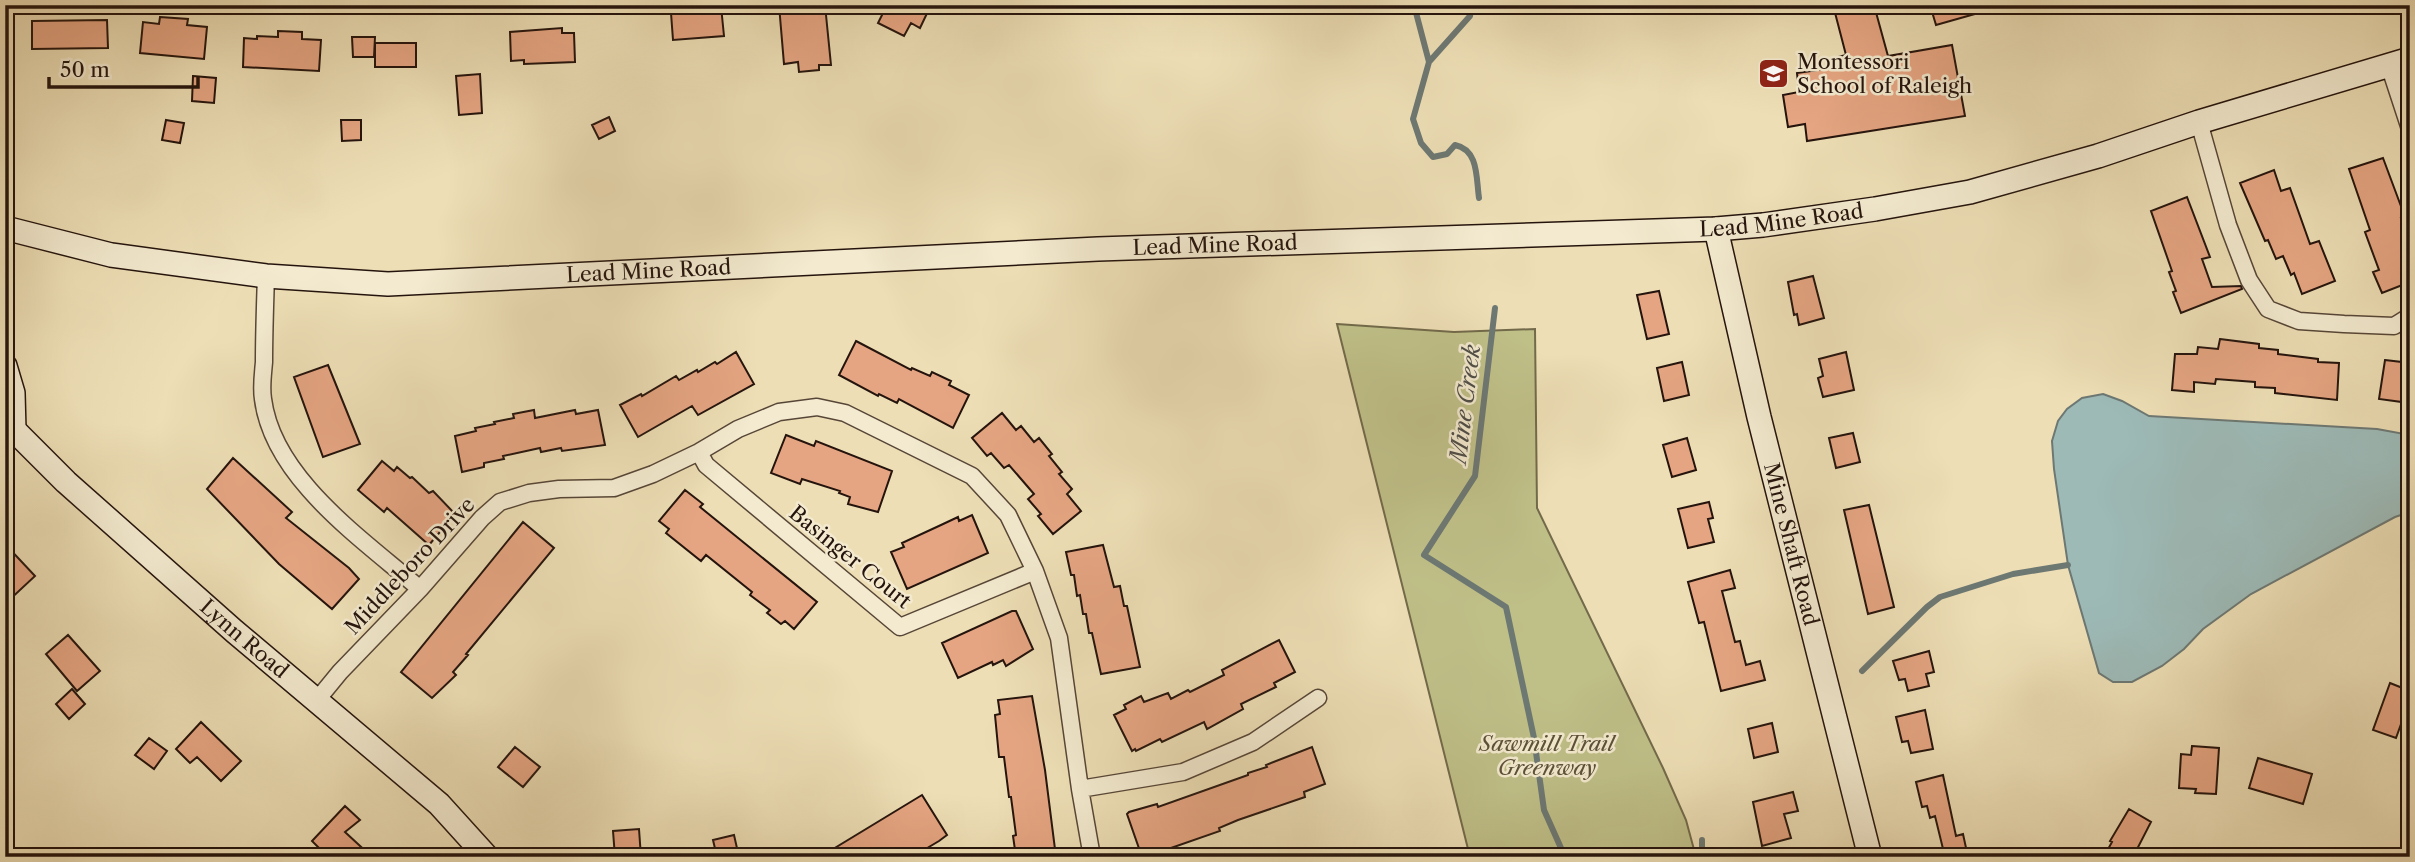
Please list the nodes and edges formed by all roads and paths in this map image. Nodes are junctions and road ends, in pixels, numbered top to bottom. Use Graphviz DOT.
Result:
graph roads {
  1 [pos="2400,62"];
  2 [pos="2199,122"];
  3 [pos="2410,129"];
  4 [pos="1716,229"];
  5 [pos="14,230"];
  6 [pos="5,248"];
  7 [pos="266,276"];
  8 [pos="2410,317"];
  9 [pos="5,366"];
  10 [pos="10,424"];
  11 [pos="699,452"];
  12 [pos="1035,571"];
  13 [pos="420,589"];
  14 [pos="1318,698"];
  15 [pos="317,699"];
  16 [pos="1080,789"];
  17 [pos="487,857"];
  18 [pos="1092,857"];
  19 [pos="1870,857"];
  1 -- 2 [label="main road, Lead Mine Road"];
  1 -- 3 [label="street"];
  2 -- 4 [label="main road, Lead Mine Road"];
  2 -- 8 [label="street"];
  4 -- 7 [label="main road, Lead Mine Road"];
  4 -- 19 [label="main road, Mine Shaft Road"];
  5 -- 6 [label="main road"];
  5 -- 7 [label="main road, Lead Mine Road"];
  7 -- 13 [label="street"];
  9 -- 10 [label="main road"];
  10 -- 15 [label="main road, Lynn Road"];
  11 -- 12 [label="street, Middleboro Drive"];
  11 -- 12 [label="street, Basinger Court"];
  11 -- 13 [label="street, Middleboro Drive"];
  12 -- 16 [label="street, Middleboro Drive"];
  13 -- 15 [label="street, Middleboro Drive"];
  14 -- 16 [label="street"];
  15 -- 17 [label="main road, Lynn Road"];
  16 -- 18 [label="street, Middleboro Drive"];
}
